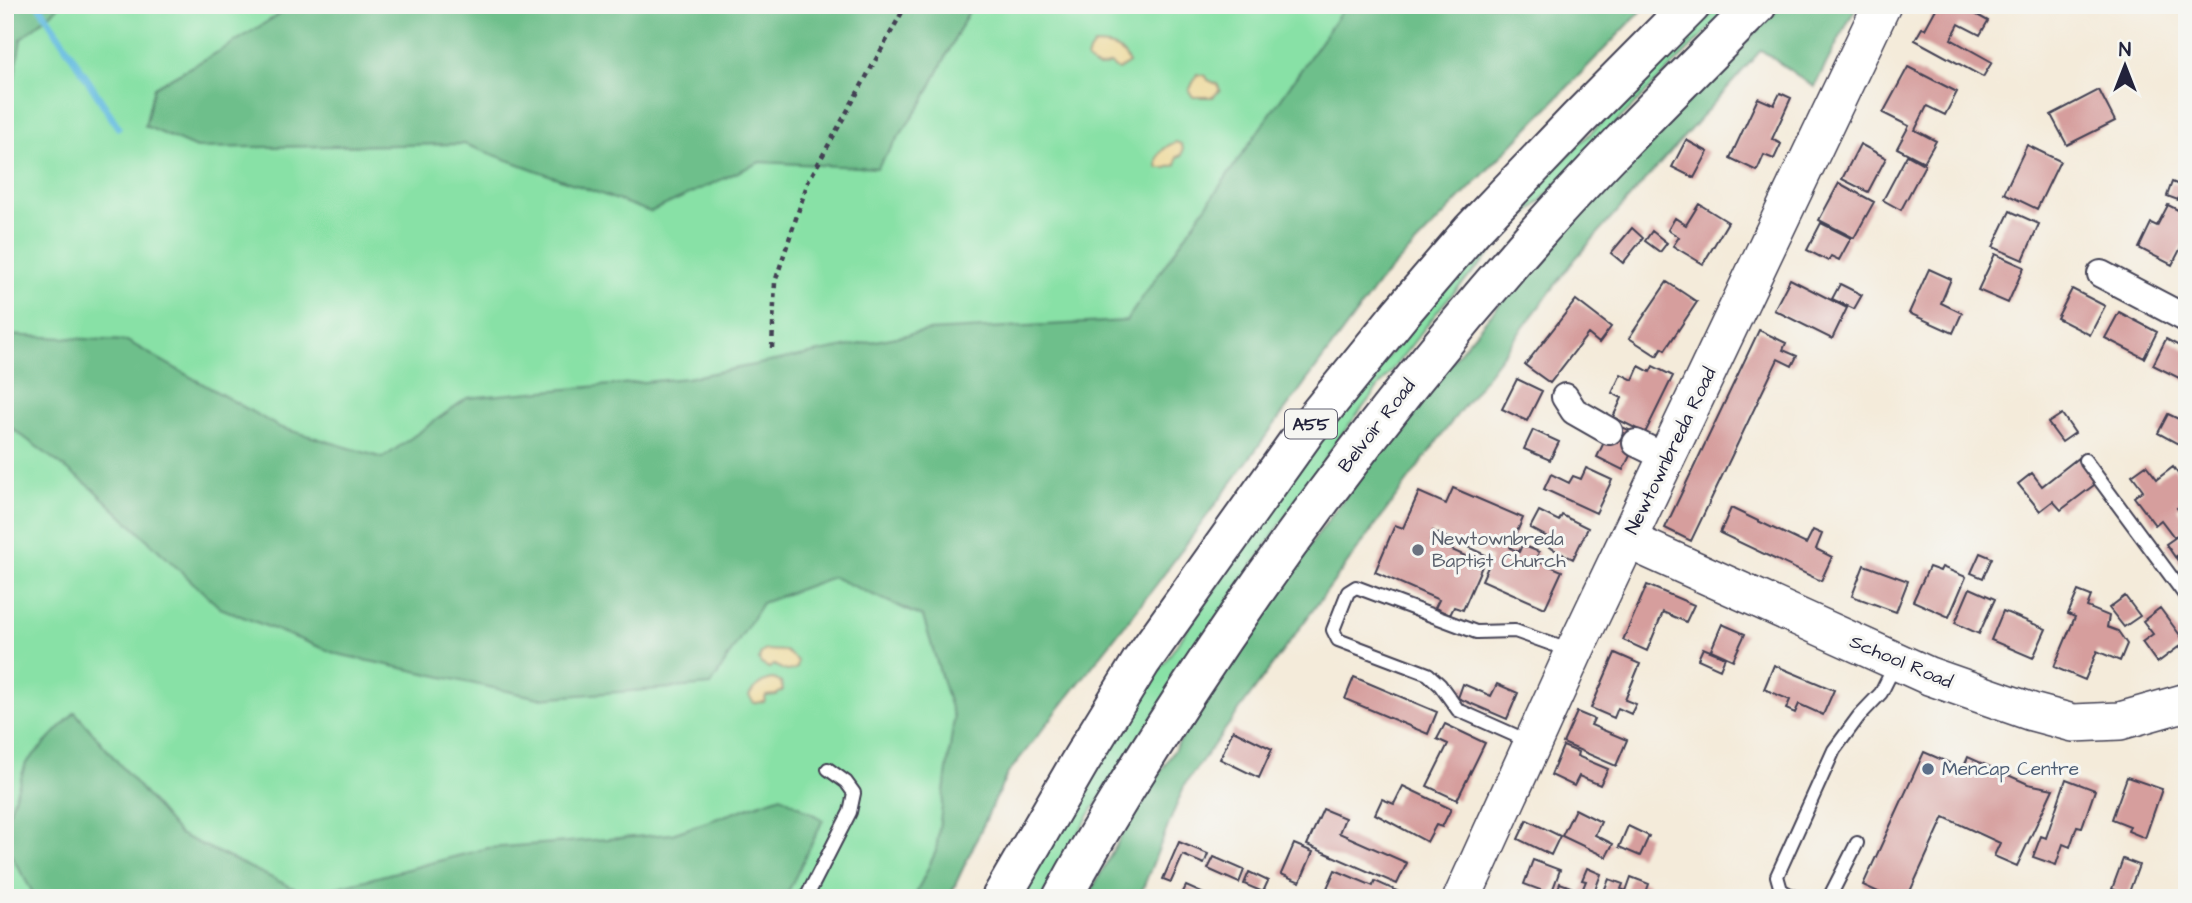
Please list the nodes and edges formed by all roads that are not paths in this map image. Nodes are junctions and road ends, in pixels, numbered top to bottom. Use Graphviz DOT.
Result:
graph roads {
  1 [pos="1691,5"];
  2 [pos="1757,5"];
  3 [pos="1882,5"];
  4 [pos="2101,274"];
  5 [pos="2187,319"];
  6 [pos="1565,397"];
  7 [pos="1609,430"];
  8 [pos="2085,460"];
  9 [pos="1628,540"];
  10 [pos="2187,598"];
  11 [pos="1574,652"];
  12 [pos="1897,662"];
  13 [pos="2187,702"];
  14 [pos="1533,743"];
  15 [pos="828,769"];
  16 [pos="1857,843"];
  17 [pos="1469,895"];
  18 [pos="806,898"];
  19 [pos="1001,898"];
  20 [pos="1062,898"];
  21 [pos="1795,898"];
  22 [pos="1829,898"];
  1 -- 19 [label="highway, A55"];
  2 -- 20 [label="highway, Belvoir Road / A55"];
  3 -- 9 [label="street, Newtownbreda Road"];
  4 -- 5 [label="street"];
  6 -- 7 [label="street"];
  8 -- 10 [label="lane"];
  9 -- 11 [label="street, Newtownbreda Road"];
  9 -- 12 [label="street, School Road"];
  11 -- 14 [label="street, Newtownbreda Road"];
  11 -- 14 [label="lane"];
  12 -- 13 [label="street, School Road"];
  12 -- 21 [label="lane"];
  14 -- 17 [label="street, Newtownbreda Road"];
  15 -- 18 [label="lane"];
  16 -- 22 [label="lane"];
}
